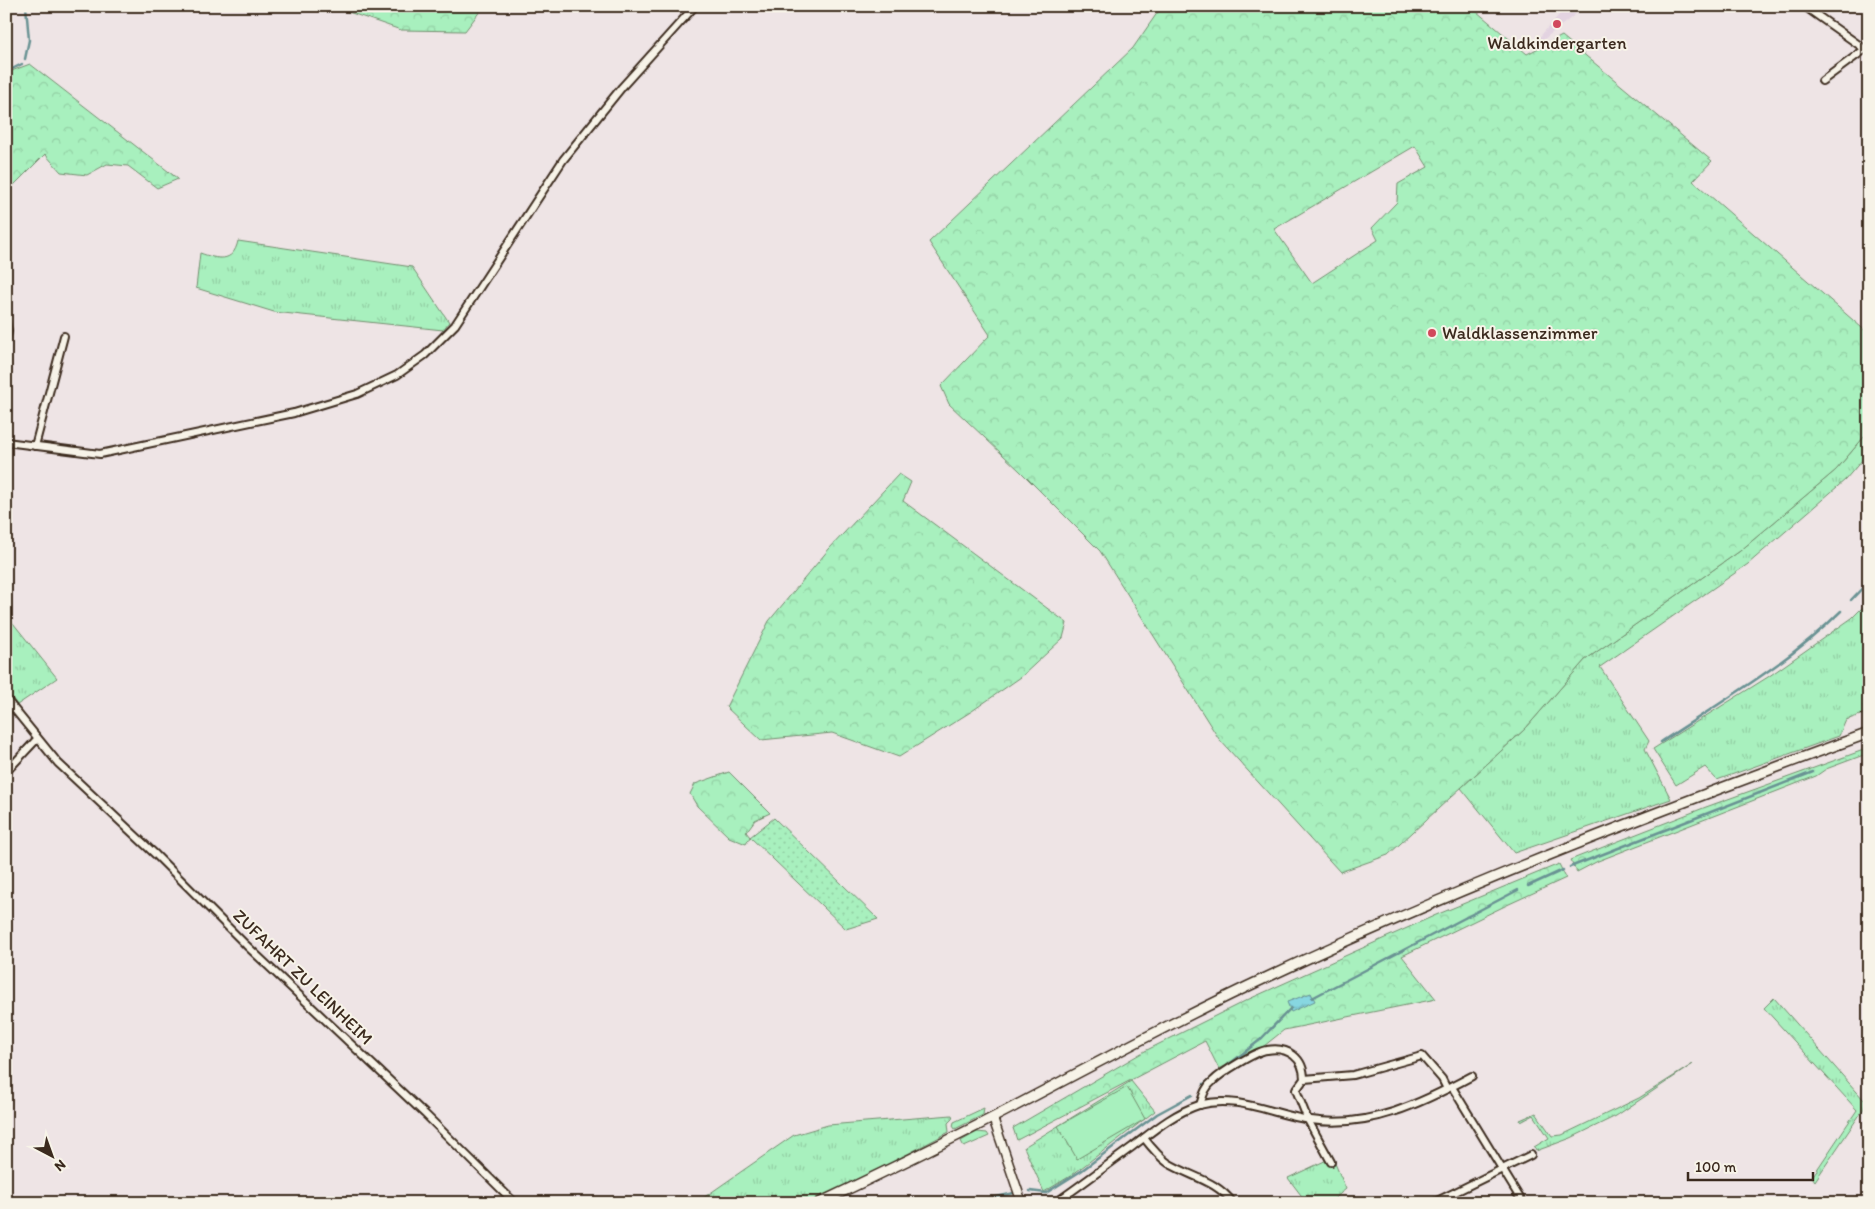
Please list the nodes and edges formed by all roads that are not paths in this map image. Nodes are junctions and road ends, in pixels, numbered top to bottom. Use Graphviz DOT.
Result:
graph roads {
  1 [pos="695,6"];
  2 [pos="1804,6"];
  3 [pos="1868,49"];
  4 [pos="1822,81"];
  5 [pos="6,322"];
  6 [pos="64,336"];
  7 [pos="6,341"];
  8 [pos="6,442"];
  9 [pos="35,446"];
  10 [pos="6,699"];
  11 [pos="1869,733"];
  12 [pos="37,739"];
  13 [pos="6,772"];
  14 [pos="1472,1076"];
  15 [pos="1304,1079"];
  16 [pos="1450,1088"];
  17 [pos="1200,1105"];
  18 [pos="993,1118"];
  19 [pos="1308,1120"];
  20 [pos="1144,1138"];
  21 [pos="1531,1155"];
  22 [pos="1331,1162"];
  23 [pos="1502,1169"];
  24 [pos="515,1203"];
  25 [pos="819,1203"];
  26 [pos="1022,1203"];
  27 [pos="1055,1203"];
  28 [pos="1233,1203"];
  29 [pos="1433,1203"];
  30 [pos="1523,1203"];
  1 -- 9 [label="street"];
  2 -- 3 [label="street"];
  3 -- 4 [label="street"];
  5 -- 7 [label="street"];
  6 -- 9 [label="street"];
  8 -- 9 [label="street"];
  10 -- 12 [label="street, ZUFAHRT ZU LEINHEIM"];
  11 -- 18 [label="main road"];
  12 -- 13 [label="street"];
  12 -- 24 [label="street, ZUFAHRT ZU LEINHEIM"];
  14 -- 16 [label="street"];
  15 -- 16 [label="street"];
  15 -- 17 [label="street"];
  15 -- 19 [label="street"];
  16 -- 19 [label="street"];
  16 -- 23 [label="street"];
  17 -- 19 [label="street"];
  17 -- 20 [label="street"];
  18 -- 25 [label="main road"];
  18 -- 26 [label="street"];
  19 -- 22 [label="street"];
  20 -- 27 [label="street"];
  20 -- 28 [label="street"];
  21 -- 23 [label="street"];
  23 -- 29 [label="street"];
  23 -- 30 [label="street"];
}
